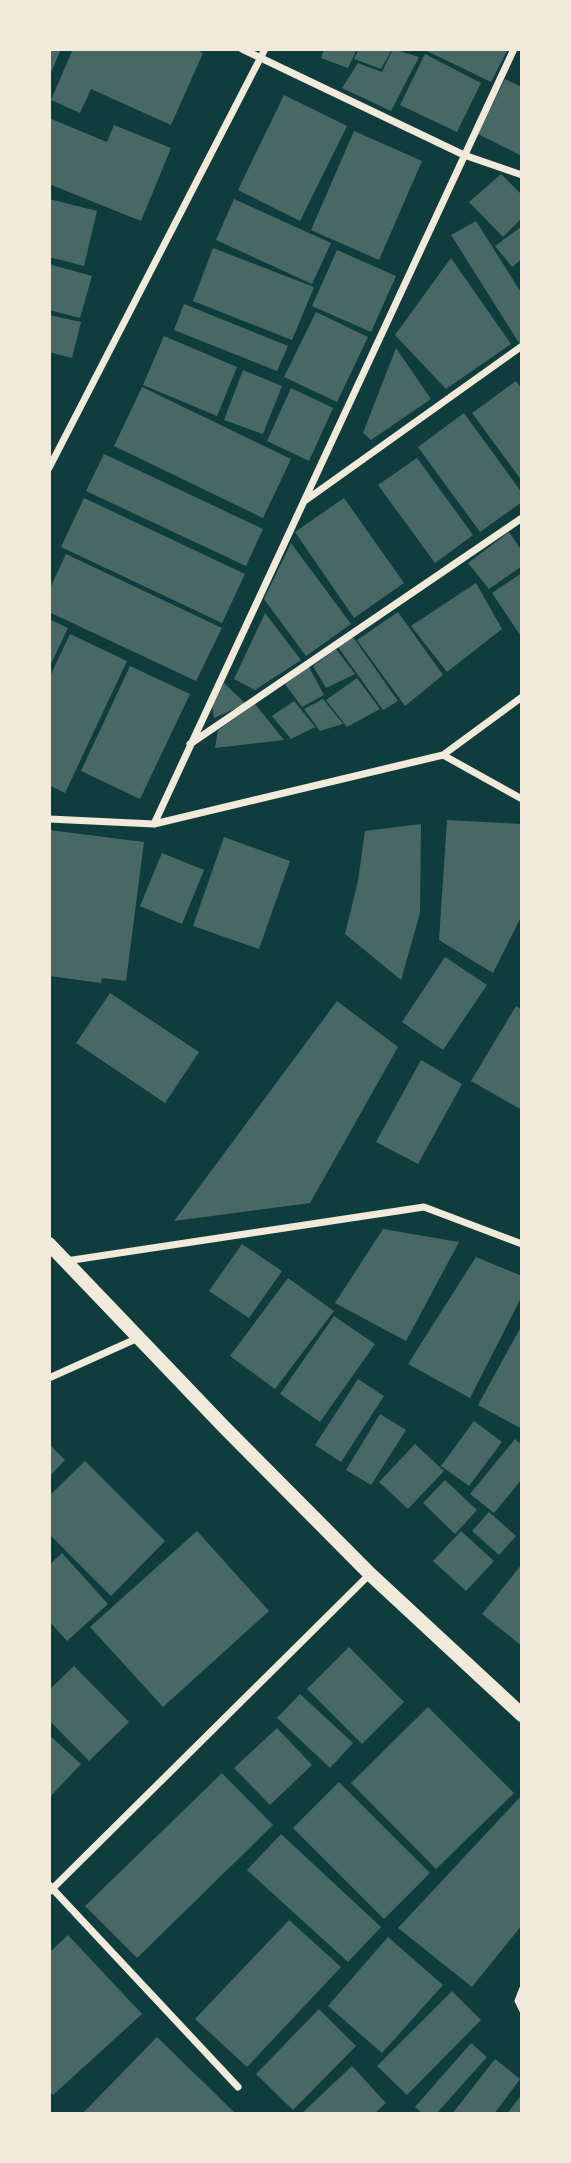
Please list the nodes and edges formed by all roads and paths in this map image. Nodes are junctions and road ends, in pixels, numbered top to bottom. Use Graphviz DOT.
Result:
graph roads {
  1 [pos="242,49"];
  2 [pos="265,49"];
  3 [pos="514,49"];
  4 [pos="260,57"];
  5 [pos="464,155"];
  6 [pos="522,175"];
  7 [pos="522,346"];
  8 [pos="49,466"];
  9 [pos="305,501"];
  10 [pos="522,518"];
  11 [pos="522,697"];
  12 [pos="190,744"];
  13 [pos="443,755"];
  14 [pos="522,799"];
  15 [pos="49,820"];
  16 [pos="154,824"];
  17 [pos="49,1244"];
  18 [pos="522,1244"];
  19 [pos="65,1261"];
  20 [pos="139,1338"];
  21 [pos="49,1378"];
  22 [pos="370,1574"];
  23 [pos="522,1715"];
  24 [pos="50,1889"];
  25 [pos="522,1989"];
  26 [pos="522,2011"];
  27 [pos="238,2087"];
  1 -- 4 [label="street"];
  2 -- 4 [label="street"];
  3 -- 5 [label="street"];
  4 -- 5 [label="street"];
  4 -- 8 [label="street"];
  5 -- 6 [label="street"];
  5 -- 9 [label="street"];
  7 -- 9 [label="street"];
  9 -- 12 [label="street"];
  10 -- 12 [label="street"];
  11 -- 13 [label="street"];
  12 -- 16 [label="street"];
  13 -- 14 [label="street"];
  13 -- 16 [label="street"];
  15 -- 16 [label="street"];
  17 -- 19 [label="main road"];
  18 -- 19 [label="street"];
  19 -- 20 [label="main road"];
  20 -- 21 [label="street"];
  20 -- 22 [label="main road"];
  22 -- 23 [label="main road"];
  22 -- 24 [label="street"];
  24 -- 27 [label="street"];
  25 -- 26 [label="lane"];
}
